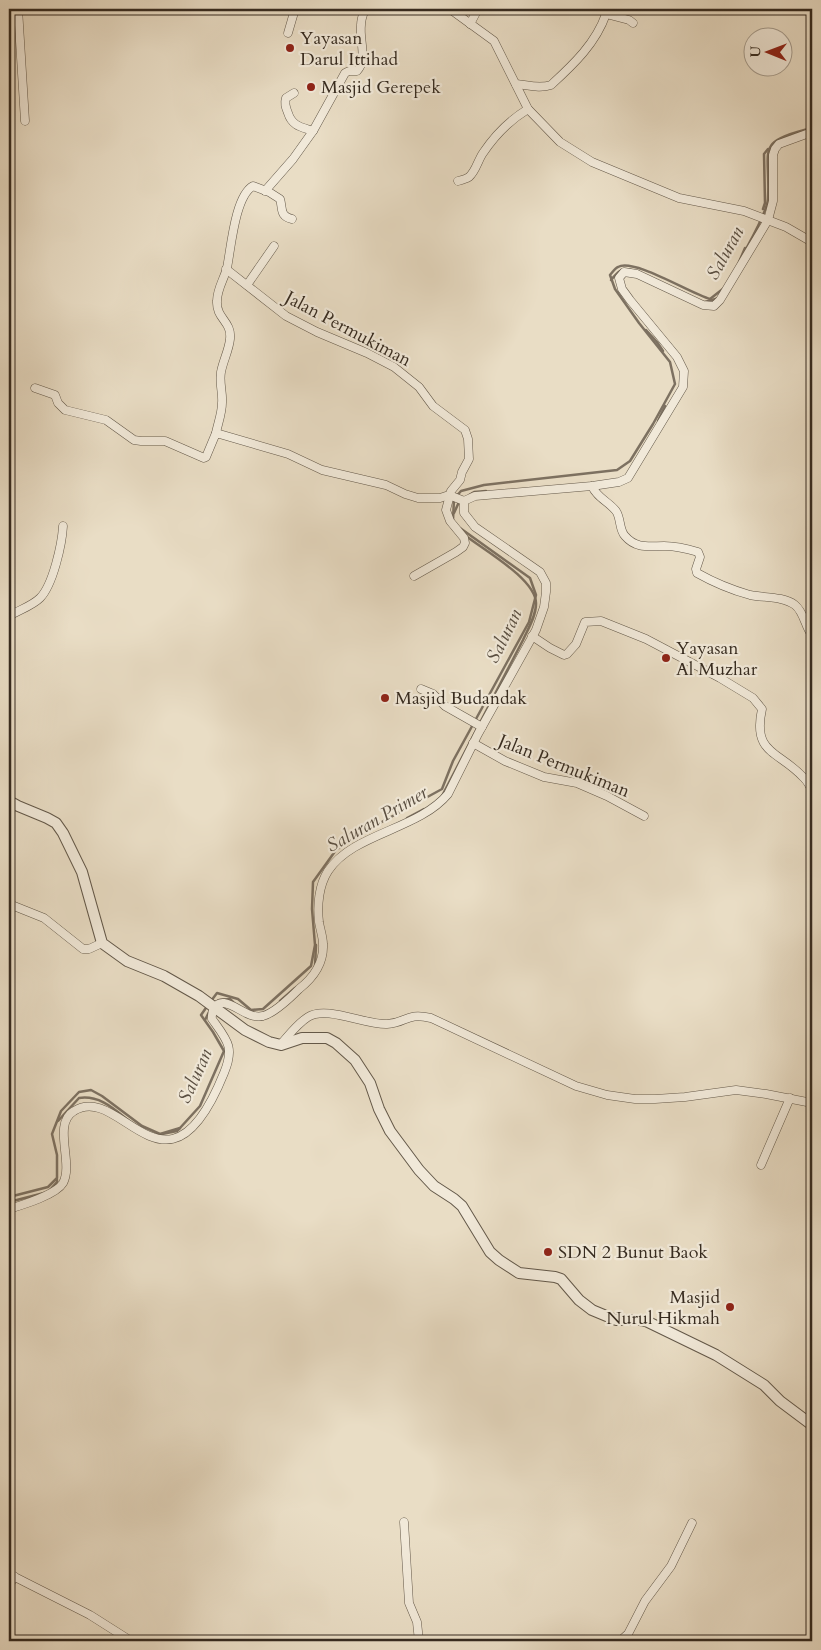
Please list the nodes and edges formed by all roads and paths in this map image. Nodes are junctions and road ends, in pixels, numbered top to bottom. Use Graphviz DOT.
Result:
graph roads {
  1 [pos="18,9"];
  2 [pos="295,9"];
  3 [pos="365,9"];
  4 [pos="450,9"];
  5 [pos="478,9"];
  6 [pos="633,23"];
  7 [pos="470,24"];
  8 [pos="288,33"];
  9 [pos="516,84"];
  10 [pos="294,94"];
  11 [pos="528,109"];
  12 [pos="25,121"];
  13 [pos="313,130"];
  14 [pos="812,132"];
  15 [pos="458,180"];
  16 [pos="265,191"];
  17 [pos="292,219"];
  18 [pos="767,220"];
  19 [pos="812,242"];
  20 [pos="274,246"];
  21 [pos="226,269"];
  22 [pos="247,285"];
  23 [pos="35,388"];
  24 [pos="216,433"];
  25 [pos="592,486"];
  26 [pos="451,496"];
  27 [pos="463,501"];
  28 [pos="64,526"];
  29 [pos="414,576"];
  30 [pos="9,616"];
  31 [pos="812,635"];
  32 [pos="532,636"];
  33 [pos="421,689"];
  34 [pos="477,724"];
  35 [pos="474,743"];
  36 [pos="812,790"];
  37 [pos="9,801"];
  38 [pos="644,816"];
  39 [pos="9,904"];
  40 [pos="102,943"];
  41 [pos="213,1007"];
  42 [pos="280,1045"];
  43 [pos="790,1098"];
  44 [pos="812,1103"];
  45 [pos="761,1164"];
  46 [pos="9,1209"];
  47 [pos="812,1425"];
  48 [pos="404,1522"];
  49 [pos="692,1523"];
  50 [pos="11,1575"];
  51 [pos="9,1587"];
  52 [pos="131,1641"];
  53 [pos="419,1641"];
  54 [pos="620,1641"];
  1 -- 12 [label="street"];
  2 -- 8 [label="street"];
  3 -- 13 [label="street"];
  4 -- 7 [label="street"];
  5 -- 7 [label="street"];
  6 -- 9 [label="street"];
  7 -- 9 [label="street"];
  9 -- 11 [label="street"];
  10 -- 13 [label="street"];
  11 -- 15 [label="street"];
  11 -- 18 [label="street"];
  13 -- 16 [label="street"];
  14 -- 18 [label="street"];
  16 -- 17 [label="street"];
  16 -- 21 [label="street"];
  18 -- 19 [label="street"];
  18 -- 25 [label="street"];
  20 -- 22 [label="street"];
  21 -- 22 [label="street, Jalan Permukiman"];
  21 -- 24 [label="street"];
  22 -- 26 [label="street, Jalan Permukiman"];
  23 -- 24 [label="street"];
  24 -- 26 [label="street"];
  25 -- 27 [label="street"];
  25 -- 31 [label="street"];
  26 -- 27 [label="street"];
  26 -- 29 [label="street"];
  27 -- 32 [label="street"];
  28 -- 30 [label="street"];
  32 -- 34 [label="street"];
  32 -- 36 [label="street"];
  33 -- 34 [label="street"];
  34 -- 35 [label="street"];
  35 -- 38 [label="street, Jalan Permukiman"];
  35 -- 41 [label="street"];
  37 -- 40 [label="street"];
  39 -- 40 [label="street"];
  40 -- 41 [label="street"];
  41 -- 42 [label="street"];
  41 -- 46 [label="street"];
  42 -- 43 [label="street"];
  42 -- 47 [label="street"];
  43 -- 44 [label="street"];
  43 -- 45 [label="street"];
  48 -- 53 [label="street"];
  49 -- 54 [label="street"];
  50 -- 51 [label="street"];
  50 -- 52 [label="street"];
}
